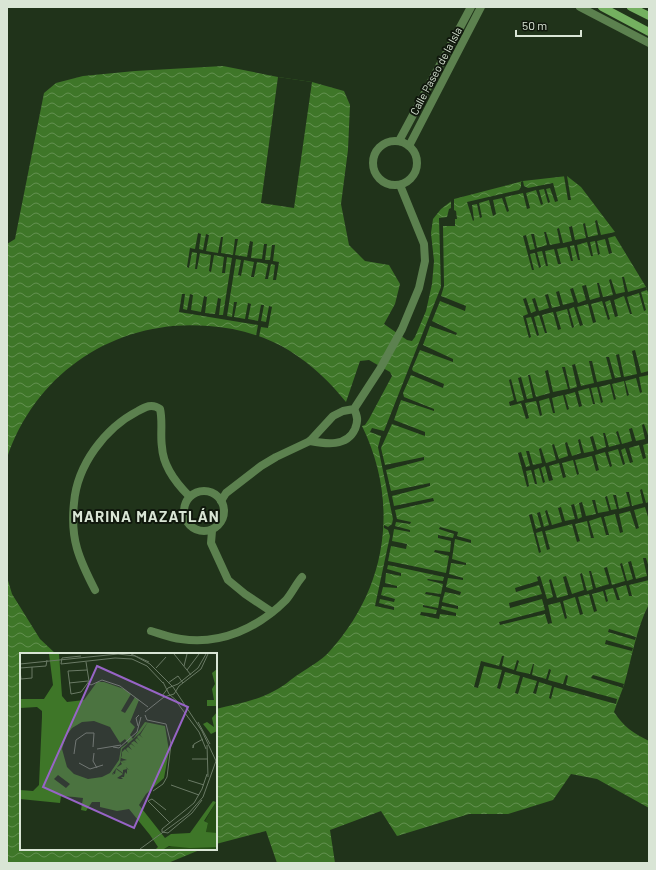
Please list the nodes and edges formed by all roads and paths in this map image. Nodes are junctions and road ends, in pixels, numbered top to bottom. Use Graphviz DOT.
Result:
graph roads {
  1 [pos="471,7"];
  2 [pos="482,7"];
  3 [pos="580,7"];
  4 [pos="602,7"];
  5 [pos="631,7"];
  6 [pos="649,16"];
  7 [pos="649,32"];
  8 [pos="649,43"];
  9 [pos="399,141"];
  10 [pos="409,146"];
  11 [pos="400,185"];
  12 [pos="354,409"];
  13 [pos="310,441"];
  14 [pos="189,496"];
  15 [pos="221,501"];
  16 [pos="212,530"];
  17 [pos="302,577"];
  18 [pos="95,590"];
  19 [pos="272,612"];
  20 [pos="152,631"];
  1 -- 9 [label="street, Calle Paseo de la Isla"];
  2 -- 10 [label="street, Calle Paseo de la Isla"];
  3 -- 8 [label="street"];
  4 -- 7 [label="main road"];
  5 -- 6 [label="main road"];
  9 -- 10 [label="street"];
  9 -- 11 [label="street"];
  10 -- 11 [label="street"];
  11 -- 12 [label="street"];
  12 -- 13 [label="street"];
  12 -- 13 [label="street"];
  13 -- 15 [label="street"];
  14 -- 15 [label="street"];
  14 -- 16 [label="street"];
  14 -- 18 [label="street"];
  15 -- 16 [label="street"];
  16 -- 19 [label="street"];
  17 -- 19 [label="street"];
  19 -- 20 [label="street"];
}
